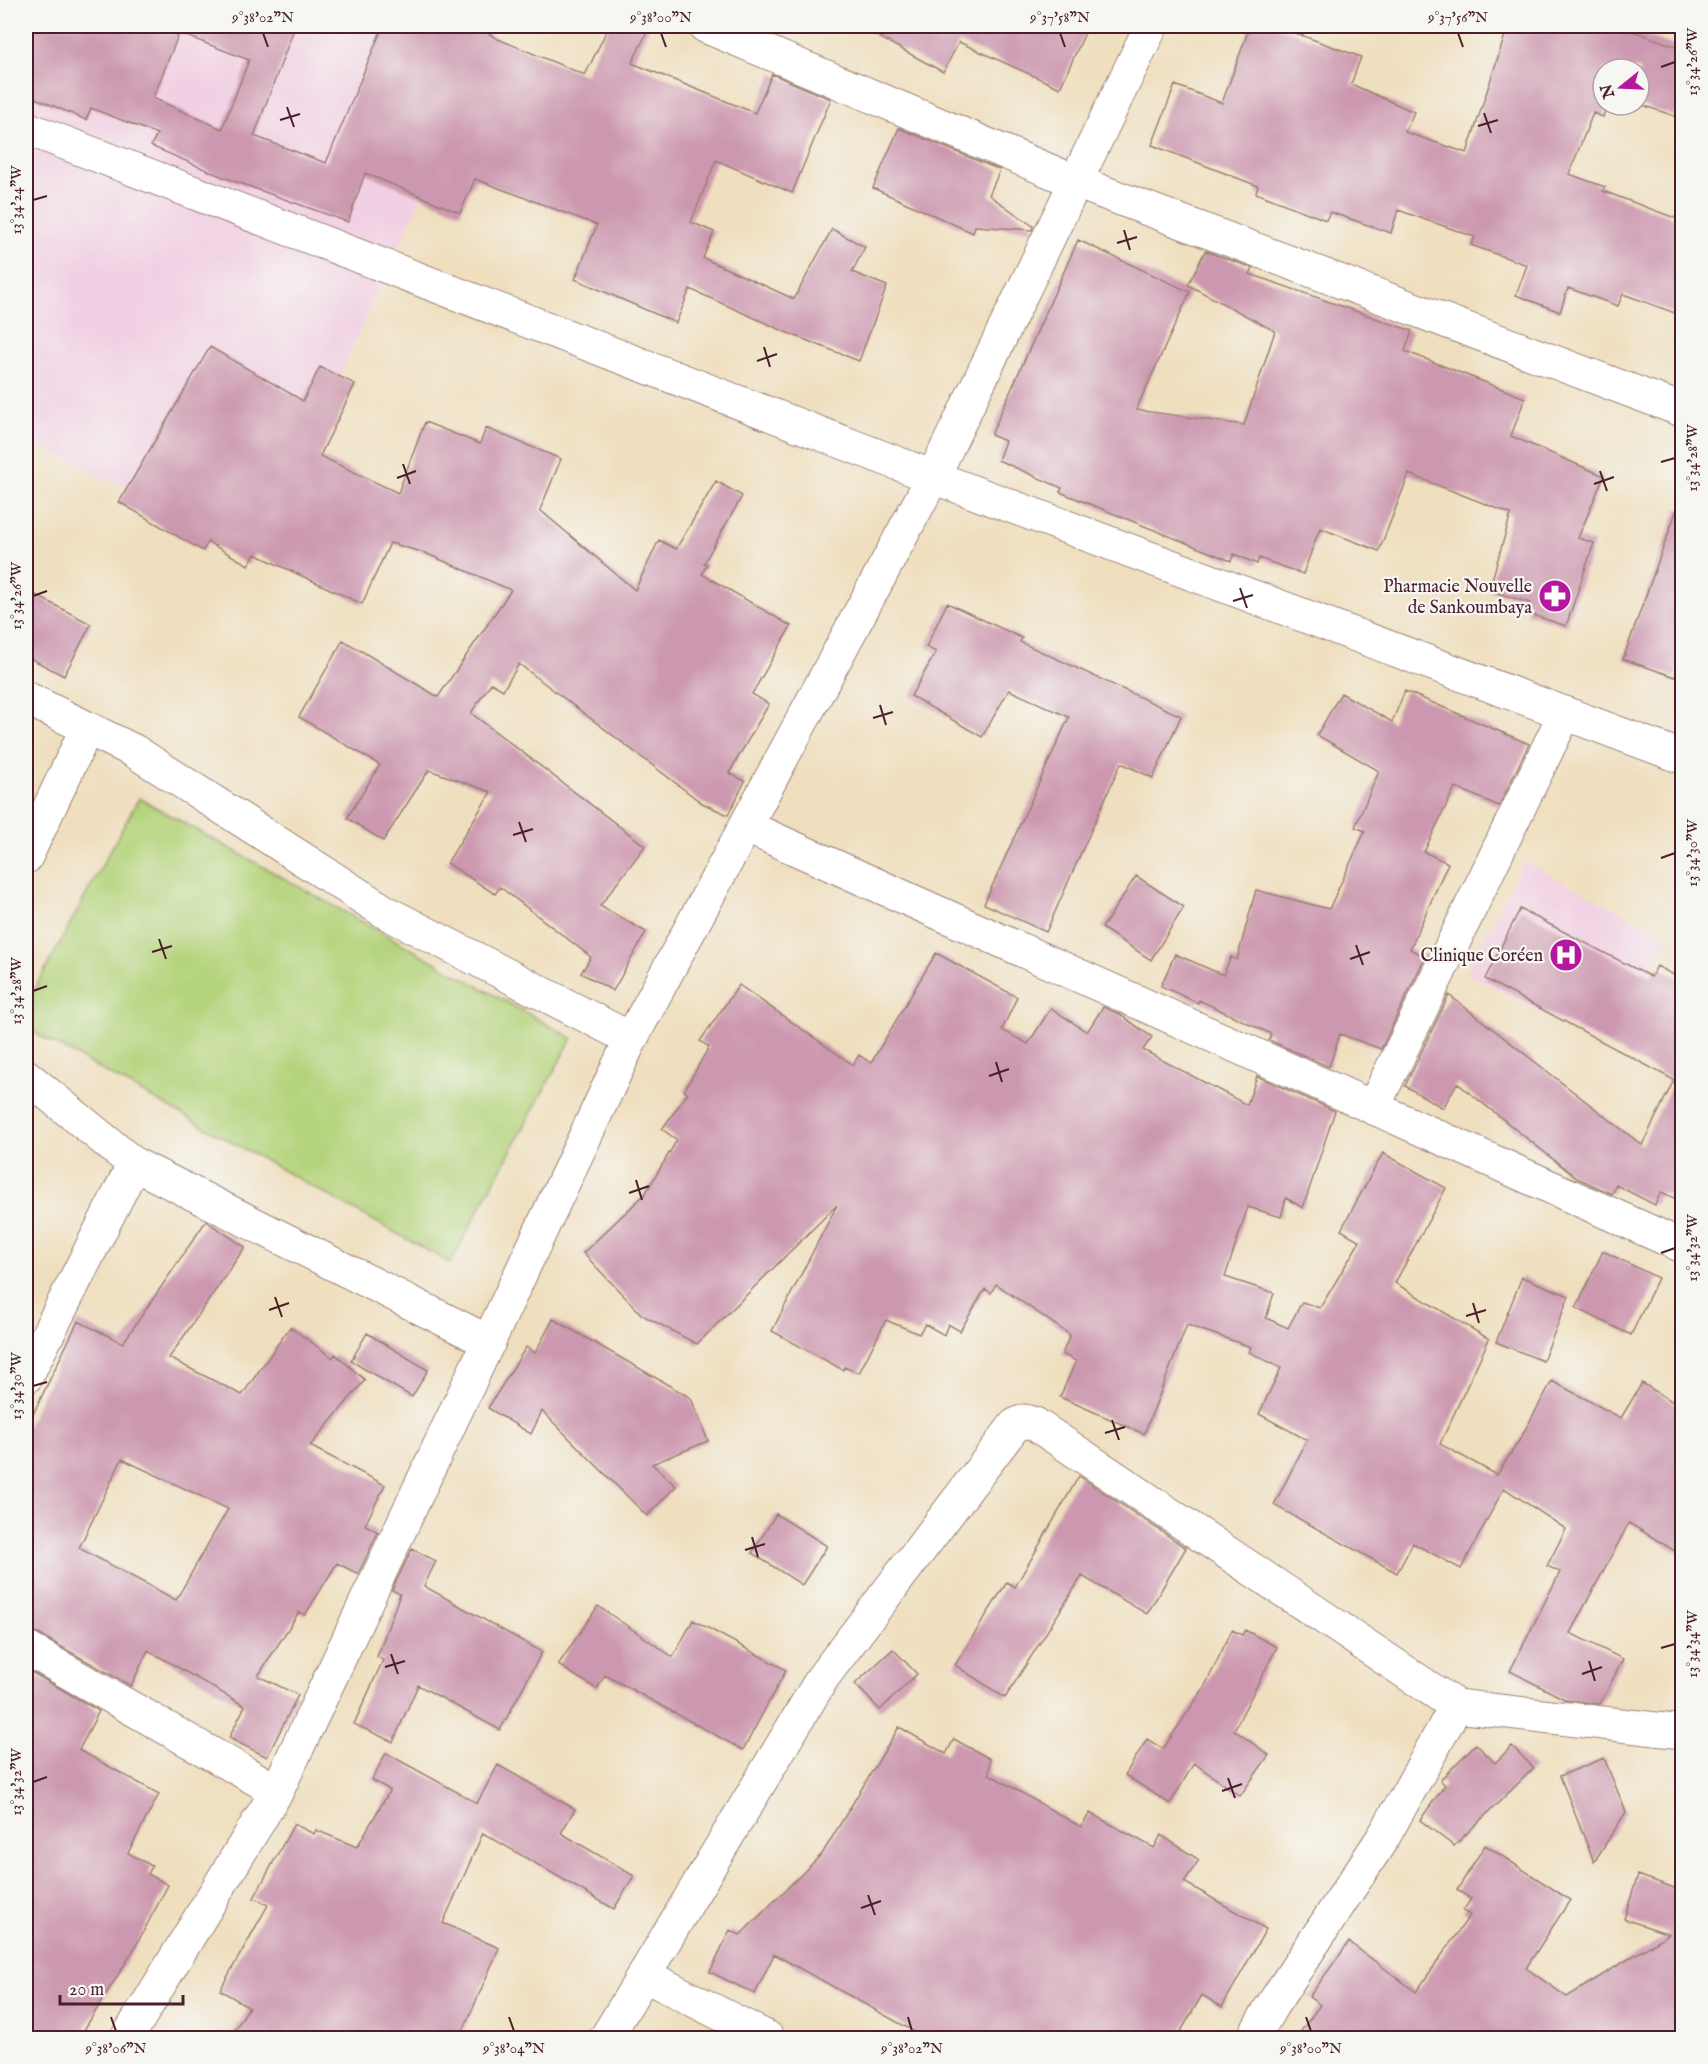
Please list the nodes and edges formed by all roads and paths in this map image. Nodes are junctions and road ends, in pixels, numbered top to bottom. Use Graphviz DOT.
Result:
graph roads {
  1 [pos="705,26"];
  2 [pos="1151,26"];
  3 [pos="26,128"];
  4 [pos="1076,182"];
  5 [pos="1683,410"];
  6 [pos="933,477"];
  7 [pos="26,698"];
  8 [pos="1566,713"];
  9 [pos="87,728"];
  10 [pos="1683,757"];
  11 [pos="745,826"];
  12 [pos="26,856"];
  13 [pos="631,1039"];
  14 [pos="26,1076"];
  15 [pos="1373,1108"];
  16 [pos="134,1164"];
  17 [pos="1683,1246"];
  18 [pos="489,1341"];
  19 [pos="26,1377"];
  20 [pos="26,1648"];
  21 [pos="1456,1706"];
  22 [pos="1683,1732"];
  23 [pos="277,1791"];
  24 [pos="644,1975"];
  25 [pos="127,2038"];
  26 [pos="606,2038"];
  27 [pos="768,2038"];
  28 [pos="1253,2038"];
  1 -- 4 [label="street"];
  2 -- 4 [label="street"];
  3 -- 6 [label="street"];
  4 -- 5 [label="street"];
  4 -- 6 [label="street"];
  6 -- 8 [label="street"];
  6 -- 11 [label="street"];
  7 -- 9 [label="street"];
  8 -- 10 [label="street"];
  8 -- 15 [label="street"];
  9 -- 12 [label="street"];
  9 -- 13 [label="street"];
  11 -- 13 [label="street"];
  11 -- 15 [label="street"];
  13 -- 18 [label="street"];
  14 -- 16 [label="street"];
  15 -- 17 [label="street"];
  16 -- 18 [label="street"];
  16 -- 19 [label="street"];
  18 -- 23 [label="street"];
  20 -- 23 [label="street"];
  21 -- 22 [label="street"];
  21 -- 24 [label="street"];
  21 -- 28 [label="street"];
  23 -- 25 [label="street"];
  24 -- 26 [label="street"];
  24 -- 27 [label="street"];
}
